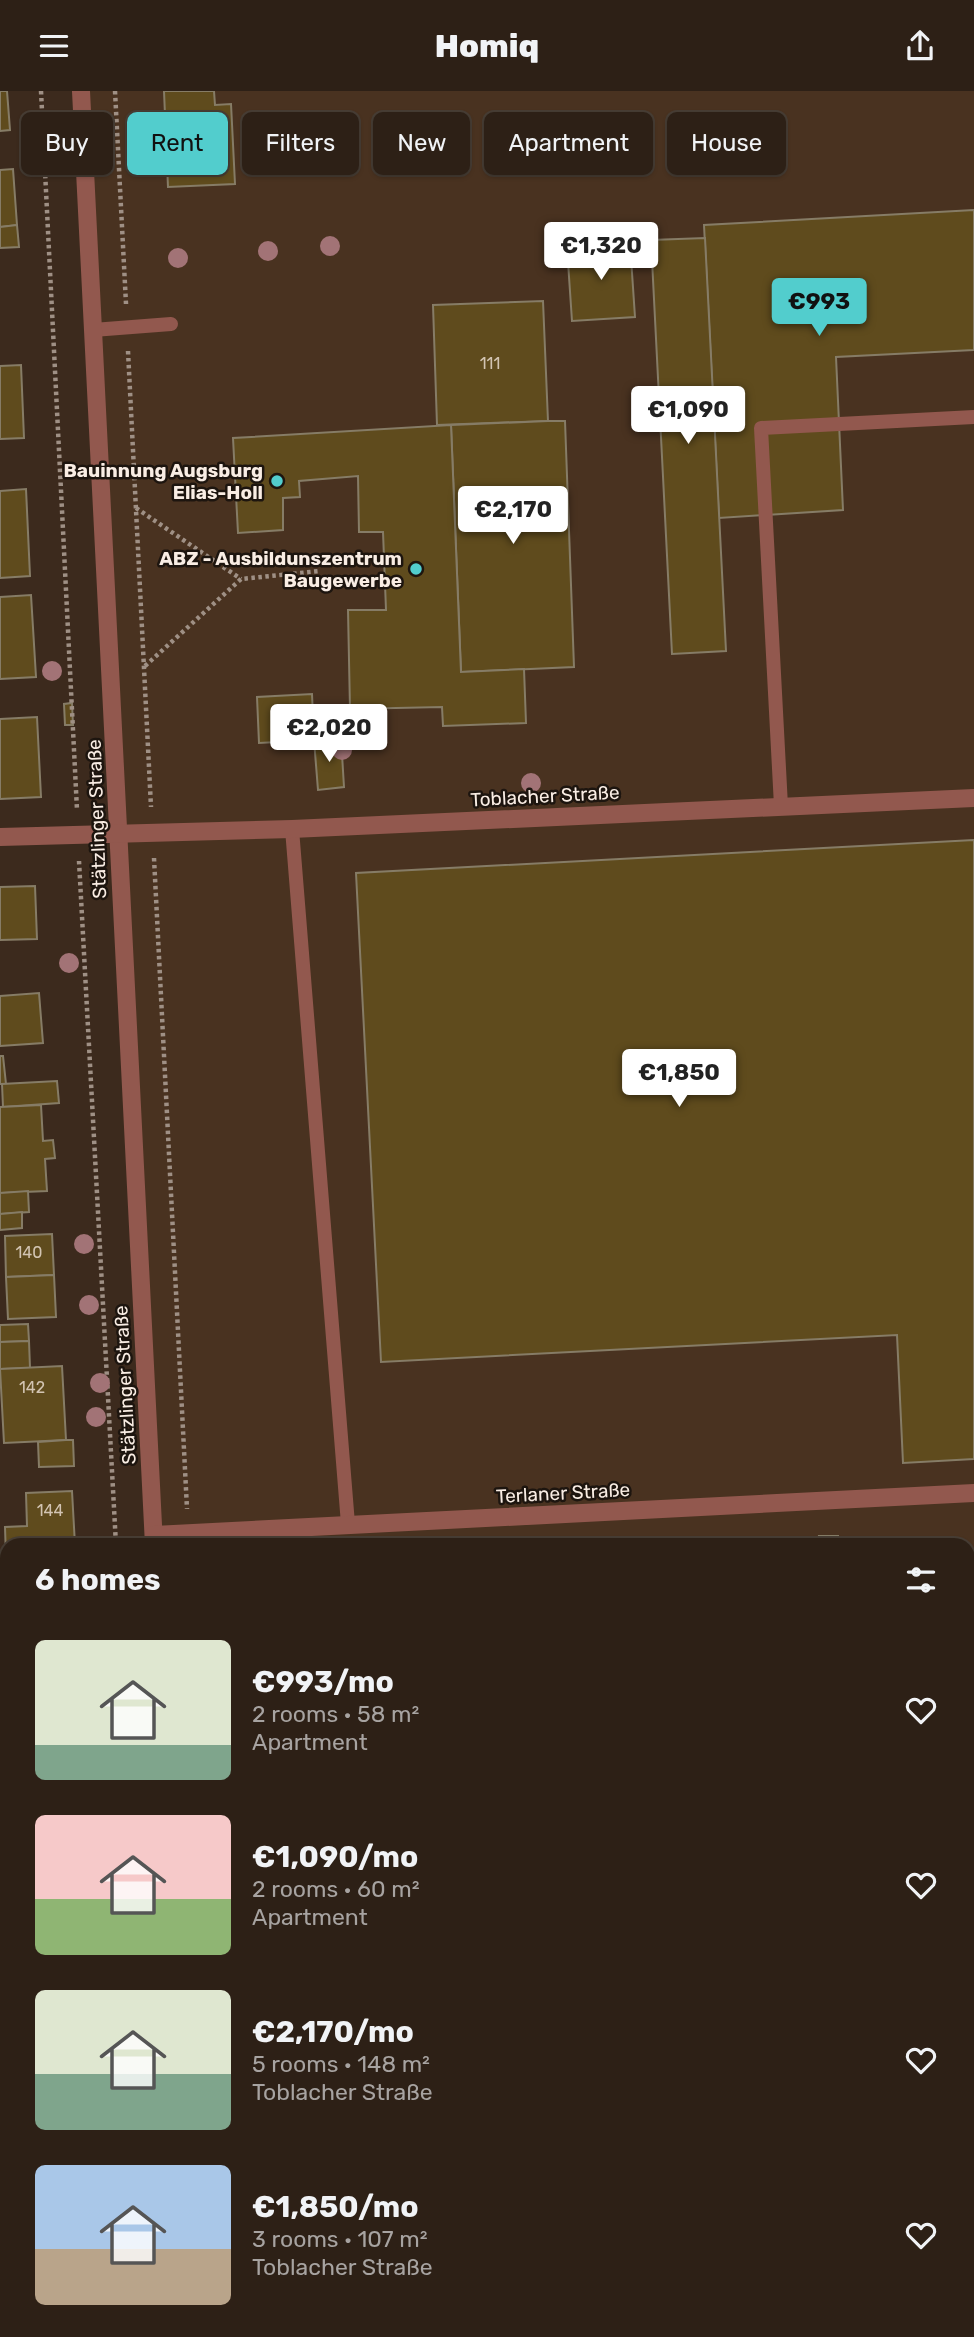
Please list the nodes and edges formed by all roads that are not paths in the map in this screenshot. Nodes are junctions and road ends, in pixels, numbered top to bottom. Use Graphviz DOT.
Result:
graph roads {
  1 [pos="80,91"];
  2 [pos="171,324"];
  3 [pos="93,330"];
  4 [pos="974,417"];
  5 [pos="974,798"];
  6 [pos="781,806"];
  7 [pos="292,829"];
  8 [pos="118,832"];
  9 [pos="0,837"];
  10 [pos="974,1493"];
  11 [pos="348,1524"];
  12 [pos="154,1538"];
  13 [pos="178,1538"];
  1 -- 3 [label="street, Stätzlinger Straße"];
  2 -- 3 [label="lane"];
  3 -- 8 [label="street, Stätzlinger Straße"];
  4 -- 6 [label="lane"];
  5 -- 6 [label="street, Toblacher Straße"];
  6 -- 7 [label="street, Toblacher Straße"];
  7 -- 8 [label="street, Toblacher Straße"];
  7 -- 11 [label="lane"];
  8 -- 9 [label="street, Toblacher Straße"];
  8 -- 12 [label="street, Stätzlinger Straße"];
  10 -- 11 [label="street, Terlaner Straße"];
  11 -- 13 [label="street, Terlaner Straße"];
}
